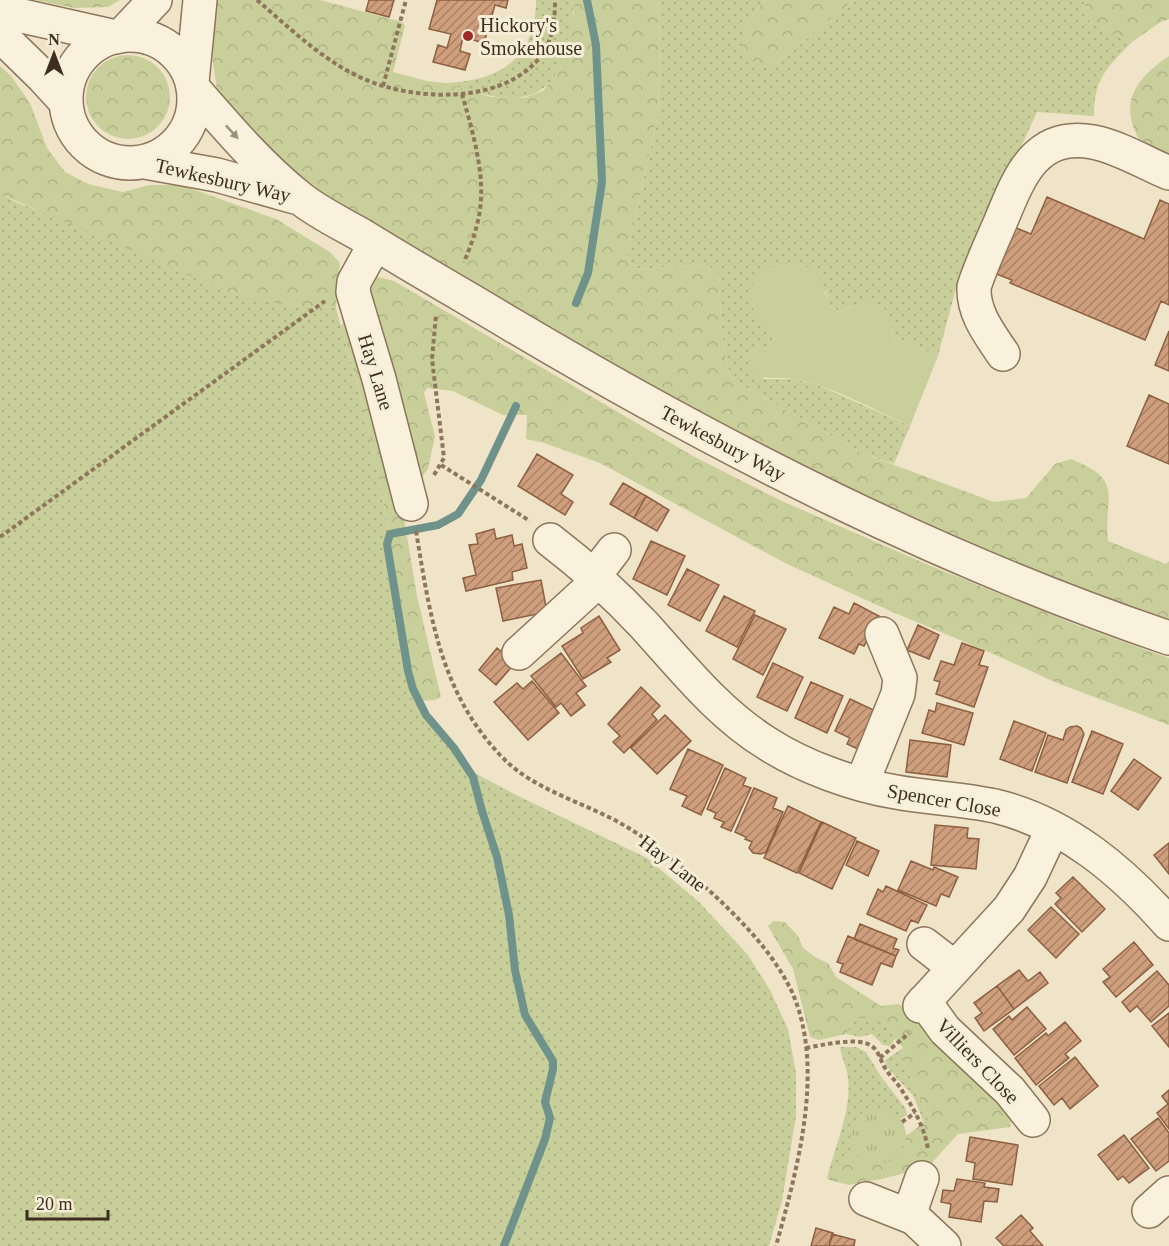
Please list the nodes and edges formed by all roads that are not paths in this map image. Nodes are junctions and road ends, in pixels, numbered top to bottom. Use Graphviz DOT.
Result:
graph roads {
  1 [pos="155,0"];
  2 [pos="200,0"];
  3 [pos="0,11"];
  4 [pos="0,35"];
  5 [pos="118,36"];
  6 [pos="193,85"];
  7 [pos="66,102"];
  8 [pos="145,162"];
  9 [pos="1169,173"];
  10 [pos="301,199"];
  11 [pos="375,244"];
  12 [pos="1003,354"];
  13 [pos="411,504"];
  14 [pos="550,540"];
  15 [pos="614,550"];
  16 [pos="597,578"];
  17 [pos="882,634"];
  18 [pos="1169,638"];
  19 [pos="519,653"];
  20 [pos="862,783"];
  21 [pos="1053,828"];
  22 [pos="1169,924"];
  23 [pos="924,944"];
  24 [pos="955,968"];
  25 [pos="1033,1120"];
  26 [pos="922,1178"];
  27 [pos="866,1199"];
  28 [pos="909,1215"];
  29 [pos="944,1246"];
  1 -- 5 [label="street"];
  2 -- 6 [label="street"];
  3 -- 5 [label="street, Tewkesbury Way"];
  4 -- 7 [label="street, Tewkesbury Way"];
  5 -- 6 [label="street, Tewkesbury Way"];
  5 -- 7 [label="street, Tewkesbury Way"];
  6 -- 8 [label="street, Tewkesbury Way"];
  6 -- 10 [label="street, Tewkesbury Way, one-way"];
  7 -- 8 [label="street, Tewkesbury Way"];
  8 -- 10 [label="street, Tewkesbury Way"];
  9 -- 12 [label="street"];
  10 -- 11 [label="street, Tewkesbury Way"];
  11 -- 13 [label="street, Hay Lane"];
  11 -- 18 [label="street, Tewkesbury Way"];
  14 -- 16 [label="street, Spencer Close"];
  15 -- 16 [label="street"];
  16 -- 19 [label="street"];
  16 -- 20 [label="street, Spencer Close"];
  17 -- 20 [label="street, Spencer Close"];
  20 -- 21 [label="street, Spencer Close"];
  21 -- 22 [label="street, Spencer Close"];
  21 -- 24 [label="street, Villiers Close"];
  23 -- 24 [label="street"];
  24 -- 25 [label="street, Villiers Close"];
  26 -- 28 [label="street"];
  27 -- 28 [label="street"];
  28 -- 29 [label="street"];
}
